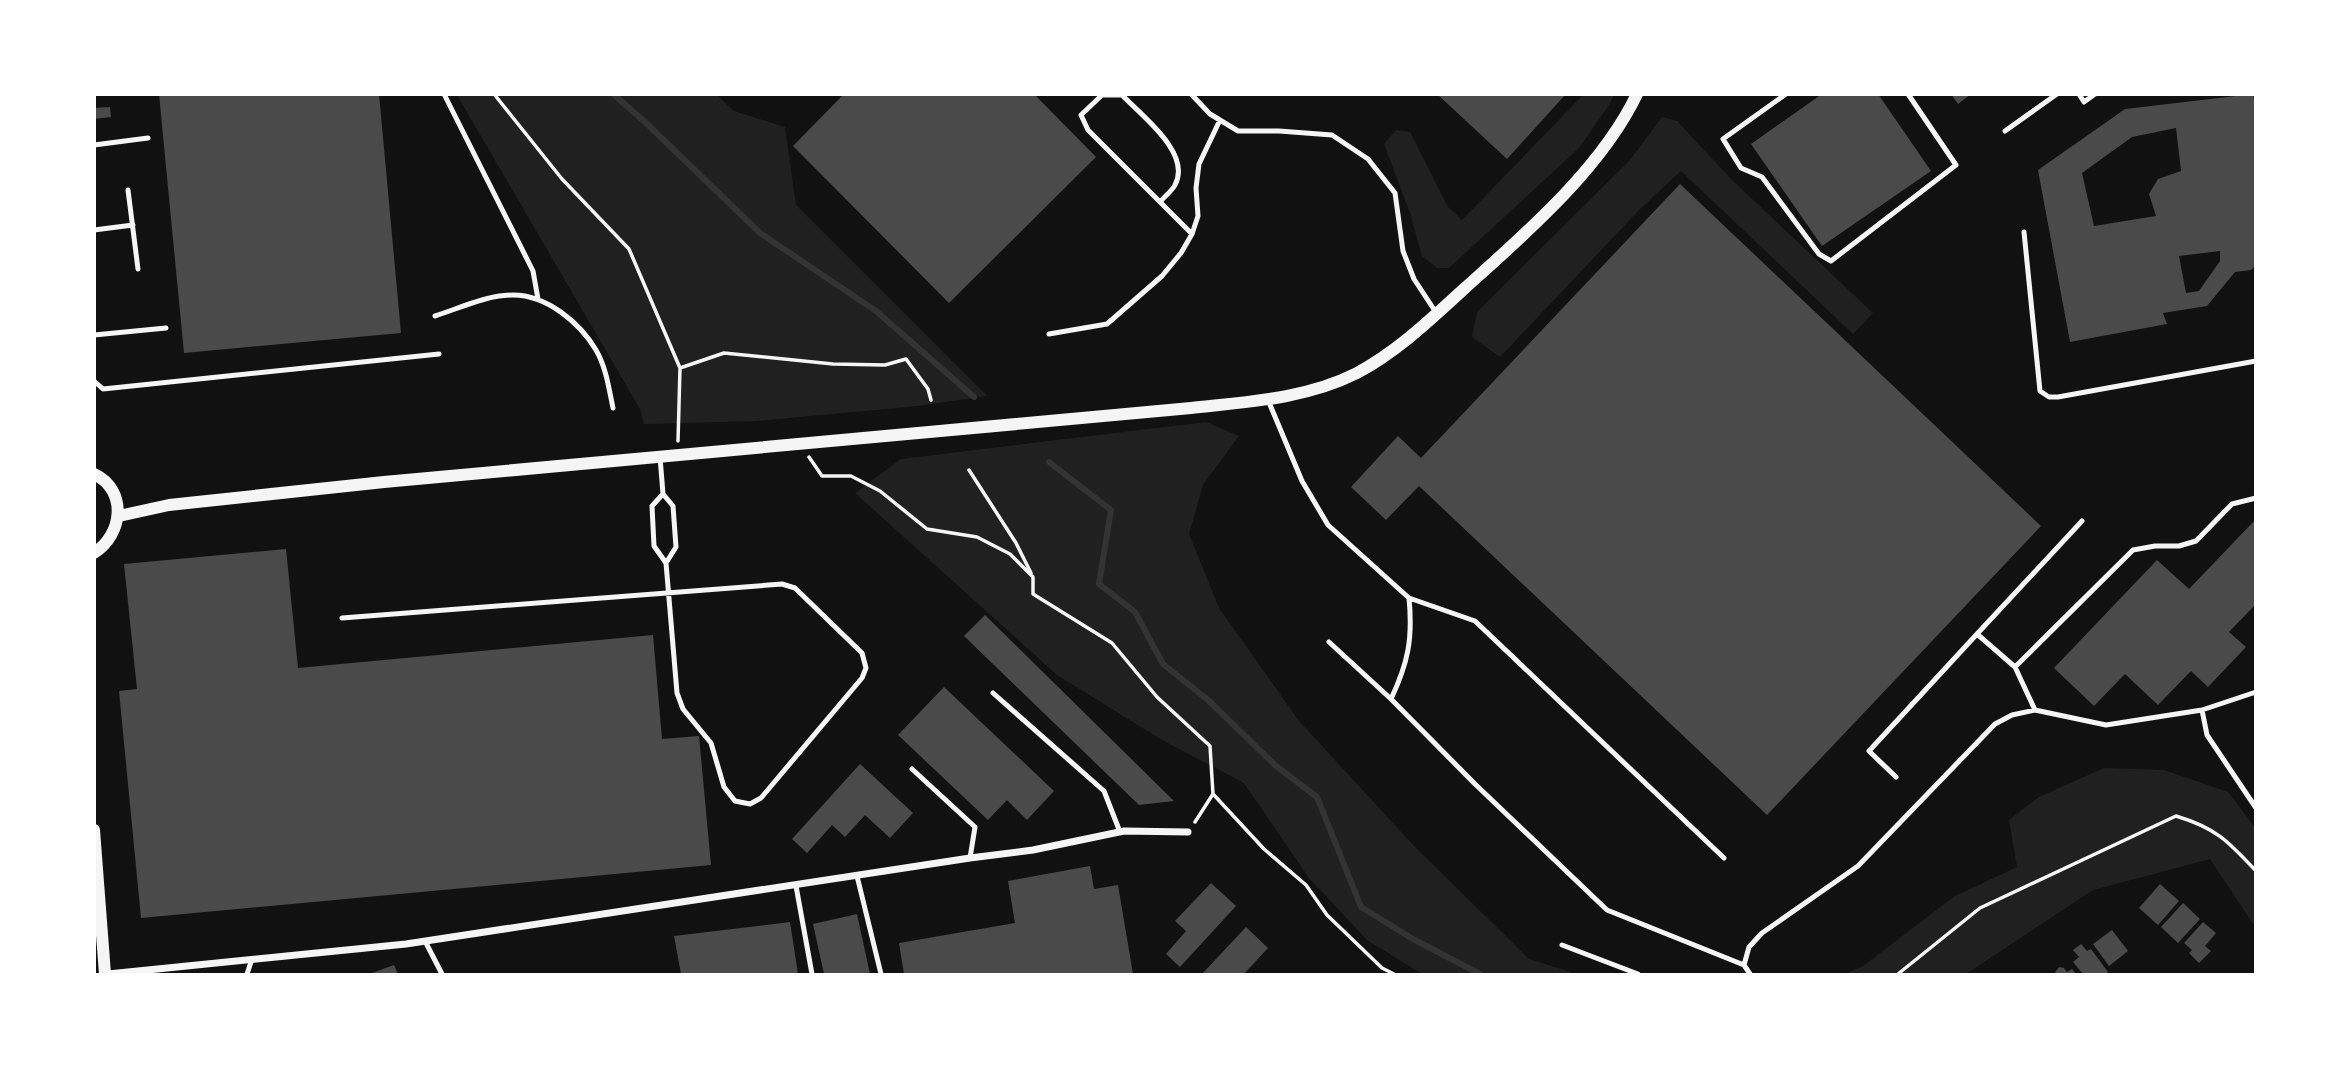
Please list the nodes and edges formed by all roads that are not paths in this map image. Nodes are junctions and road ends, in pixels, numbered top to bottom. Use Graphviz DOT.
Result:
graph roads {
  1 [pos="444,94"];
  2 [pos="1191,94"];
  3 [pos="1637,94"];
  4 [pos="1786,94"];
  5 [pos="1908,94"];
  6 [pos="2057,94"];
  7 [pos="2079,94"];
  8 [pos="2095,94"];
  9 [pos="1220,120"];
  10 [pos="2006,131"];
  11 [pos="148,138"];
  12 [pos="94,145"];
  13 [pos="128,190"];
  14 [pos="1160,202"];
  15 [pos="133,225"];
  16 [pos="94,230"];
  17 [pos="2024,232"];
  18 [pos="1192,233"];
  19 [pos="138,269"];
  20 [pos="538,299"];
  21 [pos="1437,314"];
  22 [pos="435,316"];
  23 [pos="166,328"];
  24 [pos="1049,334"];
  25 [pos="94,335"];
  26 [pos="439,354"];
  27 [pos="2256,361"];
  28 [pos="94,382"];
  29 [pos="1268,400"];
  30 [pos="613,408"];
  31 [pos="660,456"];
  32 [pos="94,474"];
  33 [pos="663,494"];
  34 [pos="2256,498"];
  35 [pos="119,516"];
  36 [pos="2082,522"];
  37 [pos="94,554"];
  38 [pos="666,563"];
  39 [pos="667,594"];
  40 [pos="1409,598"];
  41 [pos="342,618"];
  42 [pos="1977,634"];
  43 [pos="1329,642"];
  44 [pos="2015,667"];
  45 [pos="2256,692"];
  46 [pos="993,693"];
  47 [pos="1391,699"];
  48 [pos="2035,710"];
  49 [pos="2202,710"];
  50 [pos="912,769"];
  51 [pos="1896,777"];
  52 [pos="2256,808"];
  53 [pos="94,830"];
  54 [pos="1120,832"];
  55 [pos="1188,832"];
  56 [pos="970,858"];
  57 [pos="1724,858"];
  58 [pos="858,876"];
  59 [pos="796,886"];
  60 [pos="425,941"];
  61 [pos="1562,945"];
  62 [pos="253,959"];
  63 [pos="1744,965"];
  64 [pos="94,973"];
  65 [pos="105,975"];
  66 [pos="247,975"];
  67 [pos="442,975"];
  68 [pos="812,975"];
  69 [pos="881,975"];
  70 [pos="1638,975"];
  71 [pos="1750,975"];
  1 -- 20 [label="lane"];
  2 -- 9 [label="lane"];
  3 -- 21 [label="street"];
  4 -- 5 [label="lane"];
  6 -- 10 [label="lane"];
  7 -- 8 [label="lane"];
  9 -- 18 [label="lane"];
  9 -- 21 [label="lane"];
  11 -- 12 [label="lane"];
  13 -- 15 [label="lane"];
  14 -- 14 [label="lane"];
  14 -- 18 [label="lane"];
  15 -- 16 [label="lane"];
  15 -- 19 [label="lane"];
  17 -- 27 [label="lane"];
  18 -- 24 [label="lane"];
  20 -- 22 [label="lane"];
  20 -- 30 [label="lane"];
  21 -- 29 [label="street"];
  23 -- 25 [label="lane"];
  26 -- 28 [label="lane"];
  29 -- 31 [label="street"];
  29 -- 40 [label="lane"];
  31 -- 33 [label="lane"];
  31 -- 35 [label="street"];
  32 -- 35 [label="street"];
  33 -- 38 [label="lane"];
  33 -- 38 [label="lane"];
  34 -- 44 [label="lane"];
  35 -- 37 [label="street"];
  36 -- 42 [label="lane"];
  38 -- 39 [label="lane"];
  39 -- 39 [label="lane"];
  39 -- 41 [label="lane"];
  40 -- 47 [label="lane"];
  40 -- 57 [label="lane"];
  42 -- 44 [label="lane"];
  42 -- 51 [label="lane"];
  43 -- 47 [label="lane"];
  44 -- 48 [label="lane"];
  45 -- 49 [label="lane"];
  46 -- 54 [label="lane"];
  47 -- 63 [label="lane"];
  48 -- 49 [label="lane"];
  48 -- 63 [label="lane"];
  49 -- 52 [label="lane"];
  50 -- 56 [label="lane"];
  53 -- 65 [label="street"];
  54 -- 55 [label="street"];
  54 -- 56 [label="street"];
  56 -- 58 [label="street"];
  58 -- 59 [label="street"];
  58 -- 69 [label="lane"];
  59 -- 60 [label="street"];
  59 -- 68 [label="lane"];
  60 -- 62 [label="street"];
  60 -- 67 [label="lane"];
  61 -- 70 [label="lane"];
  62 -- 65 [label="street"];
  62 -- 66 [label="lane"];
  63 -- 71 [label="lane"];
  64 -- 65 [label="lane"];
}
